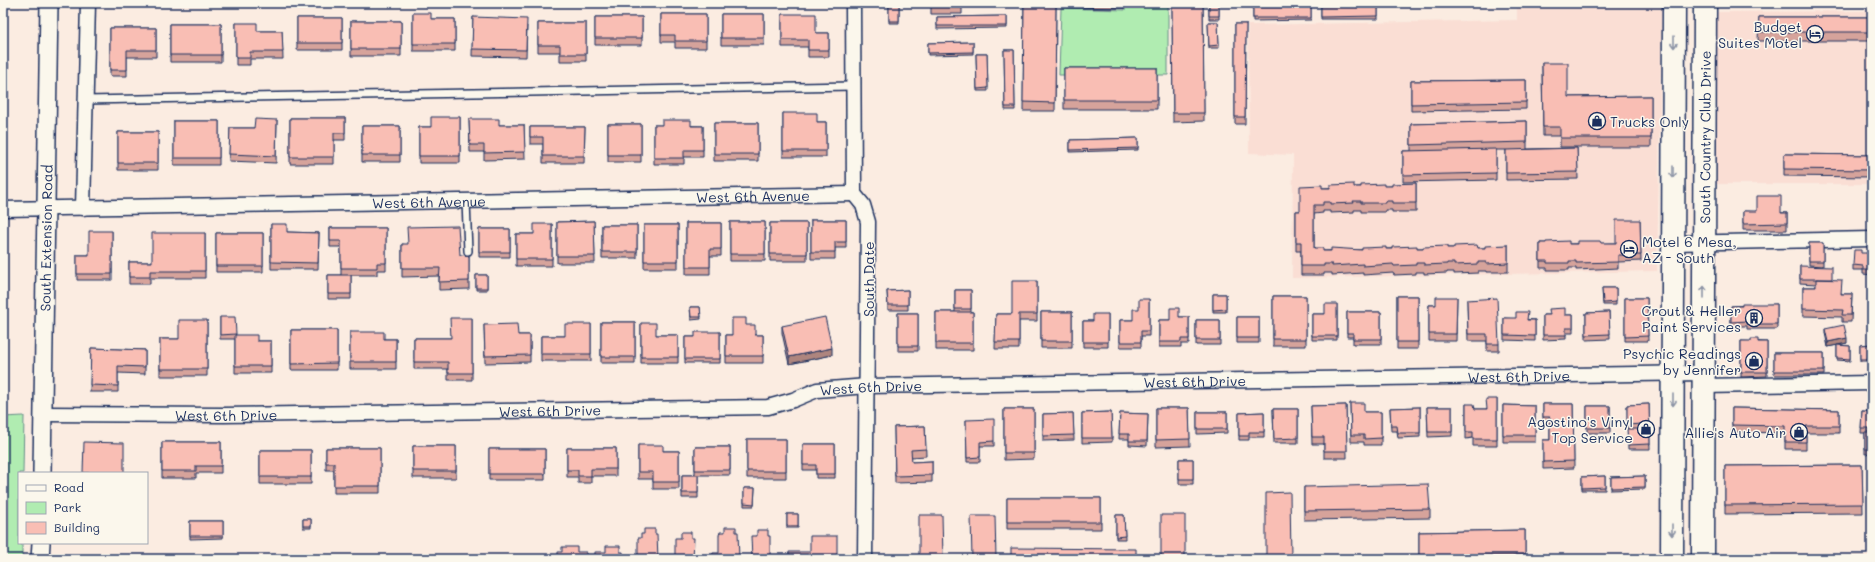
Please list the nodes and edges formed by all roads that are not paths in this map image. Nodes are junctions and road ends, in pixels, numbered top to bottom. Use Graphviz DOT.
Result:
graph roads {
  1 [pos="50,3"];
  2 [pos="88,3"];
  3 [pos="853,3"];
  4 [pos="1674,3"];
  5 [pos="1705,3"];
  6 [pos="853,86"];
  7 [pos="86,100"];
  8 [pos="854,194"];
  9 [pos="466,201"];
  10 [pos="46,208"];
  11 [pos="83,208"];
  12 [pos="3,209"];
  13 [pos="1872,239"];
  14 [pos="1673,243"];
  15 [pos="1704,243"];
  16 [pos="468,251"];
  17 [pos="1673,373"];
  18 [pos="1703,379"];
  19 [pos="1872,383"];
  20 [pos="867,386"];
  21 [pos="42,414"];
  22 [pos="42,472"];
  23 [pos="41,544"];
  24 [pos="40,559"];
  25 [pos="865,559"];
  26 [pos="1672,559"];
  27 [pos="1703,559"];
  1 -- 10 [label="street, South Extension Road"];
  2 -- 7 [label="street"];
  3 -- 6 [label="street"];
  4 -- 14 [label="main road, one-way"];
  5 -- 15 [label="main road, South Country Club Drive"];
  6 -- 7 [label="lane"];
  6 -- 8 [label="street"];
  7 -- 11 [label="street"];
  8 -- 9 [label="street, West 6th Avenue"];
  8 -- 20 [label="street, South Date"];
  9 -- 11 [label="street, West 6th Avenue"];
  9 -- 16 [label="lane"];
  10 -- 11 [label="street, West 6th Avenue"];
  10 -- 12 [label="street, West 6th Avenue"];
  10 -- 21 [label="street, South Extension Road"];
  13 -- 15 [label="street"];
  14 -- 15 [label="street"];
  14 -- 17 [label="main road"];
  18 -- 15 [label="main road, South Country Club Drive, one-way"];
  17 -- 18 [label="street, West 6th Drive"];
  17 -- 20 [label="street, West 6th Drive"];
  17 -- 26 [label="main road, one-way"];
  18 -- 19 [label="street, West 6th Drive"];
  18 -- 27 [label="main road, South Country Club Drive"];
  20 -- 21 [label="street, West 6th Drive"];
  20 -- 25 [label="street, South Date"];
  21 -- 22 [label="street, South Extension Road"];
  23 -- 24 [label="street"];
}
